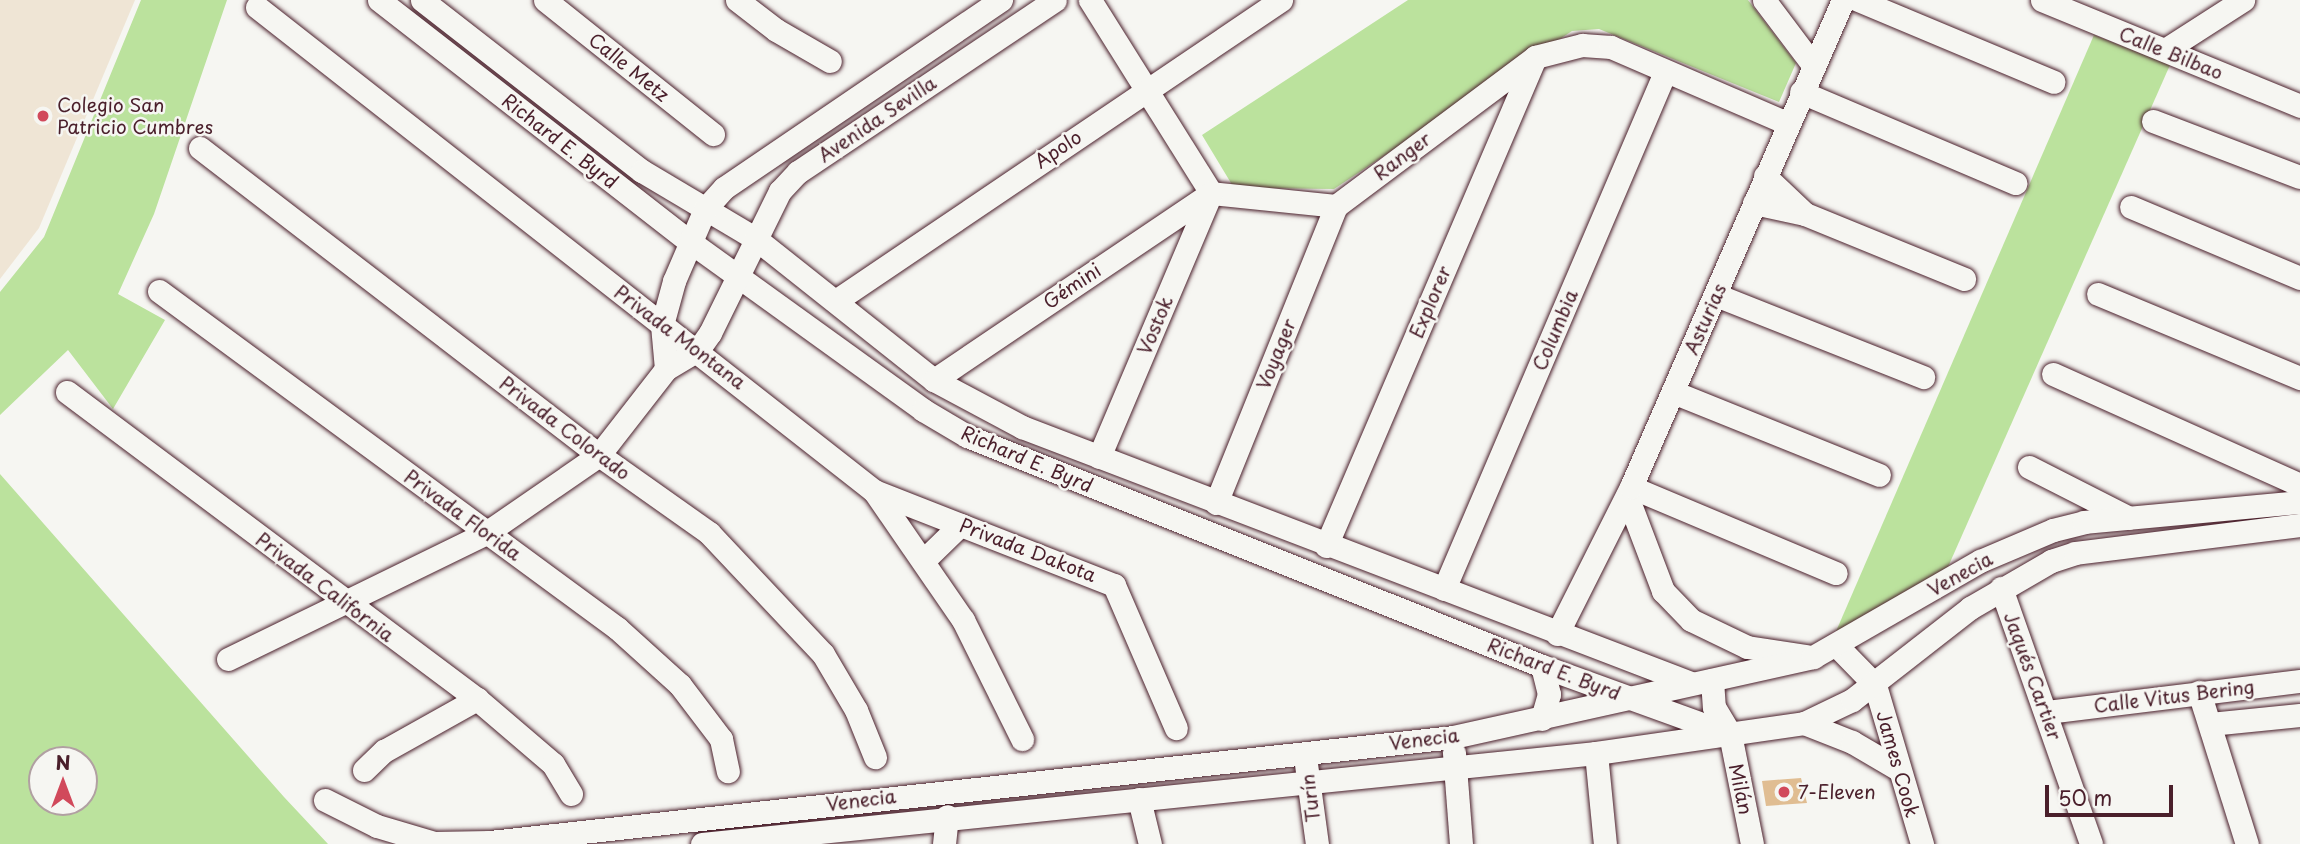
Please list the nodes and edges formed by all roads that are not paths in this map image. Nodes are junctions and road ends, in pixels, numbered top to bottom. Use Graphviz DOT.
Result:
graph roads {
  1 [pos="379,0"];
  2 [pos="422,0"];
  3 [pos="545,0"];
  4 [pos="737,0"];
  5 [pos="1001,0"];
  6 [pos="1055,0"];
  7 [pos="1090,0"];
  8 [pos="1281,0"];
  9 [pos="1764,0"];
  10 [pos="1843,0"];
  11 [pos="1858,0"];
  12 [pos="2042,0"];
  13 [pos="2243,0"];
  14 [pos="257,7"];
  15 [pos="2165,50"];
  16 [pos="1535,57"];
  17 [pos="830,61"];
  18 [pos="1813,65"];
  19 [pos="1665,72"];
  20 [pos="2054,82"];
  21 [pos="1149,88"];
  22 [pos="1801,92"];
  23 [pos="2300,106"];
  24 [pos="2153,121"];
  25 [pos="1787,123"];
  26 [pos="713,134"];
  27 [pos="200,148"];
  28 [pos="1765,176"];
  29 [pos="2300,177"];
  30 [pos="2015,183"];
  31 [pos="1211,193"];
  32 [pos="1754,203"];
  33 [pos="1336,206"];
  34 [pos="2131,207"];
  35 [pos="705,209"];
  36 [pos="1805,214"];
  37 [pos="756,239"];
  38 [pos="689,241"];
  39 [pos="738,274"];
  40 [pos="2300,278"];
  41 [pos="1964,279"];
  42 [pos="159,291"];
  43 [pos="2098,294"];
  44 [pos="1716,295"];
  45 [pos="837,300"];
  46 [pos="662,325"];
  47 [pos="698,349"];
  48 [pos="667,369"];
  49 [pos="2053,374"];
  50 [pos="1923,377"];
  51 [pos="2300,379"];
  52 [pos="934,380"];
  53 [pos="67,392"];
  54 [pos="1673,392"];
  55 [pos="599,455"];
  56 [pos="1099,457"];
  57 [pos="2029,467"];
  58 [pos="1879,475"];
  59 [pos="2300,485"];
  60 [pos="874,491"];
  61 [pos="1629,492"];
  62 [pos="2300,502"];
  63 [pos="1216,503"];
  64 [pos="2171,514"];
  65 [pos="2129,518"];
  66 [pos="960,525"];
  67 [pos="2300,525"];
  68 [pos="486,533"];
  69 [pos="2174,541"];
  70 [pos="1326,546"];
  71 [pos="923,561"];
  72 [pos="1836,573"];
  73 [pos="2001,588"];
  74 [pos="1444,589"];
  75 [pos="345,603"];
  76 [pos="1557,634"];
  77 [pos="1837,646"];
  78 [pos="1813,657"];
  79 [pos="229,659"];
  80 [pos="1542,666"];
  81 [pos="1701,681"];
  82 [pos="2300,681"];
  83 [pos="1875,685"];
  84 [pos="2199,692"];
  85 [pos="477,699"];
  86 [pos="1632,699"];
  87 [pos="2047,712"];
  88 [pos="2300,715"];
  89 [pos="1542,719"];
  90 [pos="1804,723"];
  91 [pos="2210,724"];
  92 [pos="1177,728"];
  93 [pos="1730,734"];
  94 [pos="1453,737"];
  95 [pos="1021,739"];
  96 [pos="1304,752"];
  97 [pos="1596,753"];
  98 [pos="875,757"];
  99 [pos="1455,768"];
  100 [pos="1898,769"];
  101 [pos="365,770"];
  102 [pos="728,771"];
  103 [pos="1307,780"];
  104 [pos="571,793"];
  105 [pos="1139,799"];
  106 [pos="325,800"];
  107 [pos="860,801"];
  108 [pos="947,816"];
  109 [pos="885,826"];
  110 [pos="511,842"];
  111 [pos="702,844"];
  112 [pos="906,844"];
  113 [pos="944,844"];
  114 [pos="1150,844"];
  115 [pos="1317,844"];
  116 [pos="1461,844"];
  117 [pos="1605,844"];
  118 [pos="1752,844"];
  119 [pos="1922,844"];
  120 [pos="2091,844"];
  121 [pos="2247,844"];
  1 -- 38 [label="street, Richard E. Byrd"];
  2 -- 35 [label="street, Richard E. Byrd"];
  3 -- 26 [label="street, Calle Metz"];
  4 -- 17 [label="street"];
  5 -- 35 [label="street, Avenida Sevilla"];
  6 -- 37 [label="street, Avenida Sevilla"];
  7 -- 21 [label="street"];
  8 -- 21 [label="street, Apolo"];
  9 -- 18 [label="street"];
  10 -- 18 [label="street, Asturias"];
  11 -- 20 [label="street"];
  12 -- 15 [label="street, Calle Bilbao"];
  13 -- 15 [label="street"];
  14 -- 46 [label="street, Privada Montana"];
  15 -- 23 [label="street, Calle Bilbao"];
  16 -- 19 [label="street, Ranger"];
  16 -- 33 [label="street, Ranger"];
  16 -- 70 [label="street, Explorer"];
  18 -- 22 [label="street, Asturias"];
  19 -- 25 [label="street, Ranger"];
  19 -- 74 [label="street, Columbia"];
  21 -- 31 [label="street"];
  21 -- 45 [label="street, Apolo"];
  22 -- 25 [label="street, Asturias"];
  22 -- 30 [label="street"];
  24 -- 29 [label="street"];
  25 -- 28 [label="street, Asturias"];
  27 -- 55 [label="street, Privada Colorado"];
  28 -- 32 [label="street, Asturias"];
  28 -- 36 [label="street"];
  31 -- 33 [label="street"];
  31 -- 52 [label="street, Gémini"];
  31 -- 56 [label="street, Vostok"];
  32 -- 36 [label="street"];
  32 -- 44 [label="street, Asturias"];
  33 -- 63 [label="street, Voyager"];
  34 -- 40 [label="street"];
  35 -- 37 [label="street, Richard E. Byrd"];
  35 -- 38 [label="street, Avenida Sevilla"];
  36 -- 41 [label="street"];
  37 -- 39 [label="street, Avenida Sevilla"];
  37 -- 45 [label="street, Richard E. Byrd"];
  38 -- 39 [label="street, Richard E. Byrd"];
  38 -- 46 [label="street, Avenida Sevilla"];
  39 -- 47 [label="street, Avenida Sevilla"];
  39 -- 80 [label="street, Richard E. Byrd"];
  42 -- 68 [label="street, Privada Florida"];
  43 -- 51 [label="street"];
  44 -- 50 [label="street"];
  44 -- 54 [label="street, Asturias"];
  45 -- 52 [label="street, Richard E. Byrd"];
  46 -- 47 [label="street, Privada Montana"];
  46 -- 48 [label="street"];
  47 -- 48 [label="street"];
  47 -- 60 [label="street, Privada Montana"];
  48 -- 55 [label="street"];
  49 -- 59 [label="street"];
  52 -- 56 [label="street, Richard E. Byrd"];
  53 -- 75 [label="street, Privada California"];
  54 -- 58 [label="street"];
  54 -- 61 [label="street, Asturias"];
  55 -- 68 [label="street"];
  55 -- 98 [label="street, Privada Colorado"];
  56 -- 63 [label="street, Richard E. Byrd"];
  57 -- 65 [label="street"];
  60 -- 66 [label="street, Privada Dakota"];
  60 -- 71 [label="street, Privada Montana"];
  61 -- 72 [label="street"];
  61 -- 76 [label="street, Asturias"];
  61 -- 78 [label="street"];
  62 -- 64 [label="street, Venecia"];
  63 -- 70 [label="street, Richard E. Byrd"];
  64 -- 65 [label="street, Venecia"];
  64 -- 69 [label="street"];
  65 -- 77 [label="street, Venecia"];
  66 -- 71 [label="street"];
  66 -- 92 [label="street, Privada Dakota"];
  67 -- 69 [label="street, Venecia"];
  68 -- 75 [label="street"];
  68 -- 102 [label="street, Privada Florida"];
  69 -- 73 [label="street, Venecia"];
  70 -- 74 [label="street, Richard E. Byrd"];
  71 -- 95 [label="street, Privada Montana"];
  73 -- 83 [label="street, Venecia"];
  73 -- 87 [label="street, Jaqués Cartier"];
  74 -- 76 [label="street, Richard E. Byrd"];
  75 -- 79 [label="street"];
  75 -- 85 [label="street, Privada California"];
  76 -- 81 [label="street, Richard E. Byrd"];
  77 -- 78 [label="street, Venecia"];
  77 -- 83 [label="street"];
  78 -- 81 [label="street, Venecia"];
  80 -- 86 [label="street, Richard E. Byrd"];
  80 -- 89 [label="street"];
  81 -- 86 [label="street, Venecia"];
  81 -- 93 [label="street, Milán"];
  82 -- 84 [label="street, Calle Vitus Bering"];
  83 -- 90 [label="street, Venecia"];
  83 -- 100 [label="street, James Cook"];
  84 -- 87 [label="street, Calle Vitus Bering"];
  84 -- 91 [label="street"];
  85 -- 101 [label="street"];
  85 -- 104 [label="street, Privada California"];
  86 -- 89 [label="street, Venecia"];
  86 -- 93 [label="street, Richard E. Byrd"];
  87 -- 120 [label="street, Jaqués Cartier"];
  88 -- 91 [label="street"];
  89 -- 94 [label="street, Venecia"];
  90 -- 93 [label="street, Venecia"];
  90 -- 100 [label="street"];
  91 -- 121 [label="street"];
  93 -- 97 [label="street, Venecia"];
  93 -- 118 [label="street, Milán"];
  94 -- 96 [label="street, Venecia"];
  94 -- 99 [label="street"];
  96 -- 103 [label="street, Turín"];
  96 -- 107 [label="street, Venecia"];
  97 -- 99 [label="street, Venecia"];
  97 -- 117 [label="street"];
  99 -- 103 [label="street, Venecia"];
  99 -- 116 [label="street"];
  100 -- 119 [label="street, James Cook"];
  103 -- 105 [label="street, Venecia"];
  103 -- 115 [label="street, Turín"];
  105 -- 108 [label="street, Venecia"];
  105 -- 114 [label="street"];
  106 -- 110 [label="street, Venecia"];
  107 -- 109 [label="street"];
  107 -- 110 [label="street, Venecia"];
  108 -- 109 [label="street, Venecia"];
  108 -- 113 [label="street"];
  109 -- 111 [label="street, Venecia"];
  109 -- 112 [label="street"];
}
